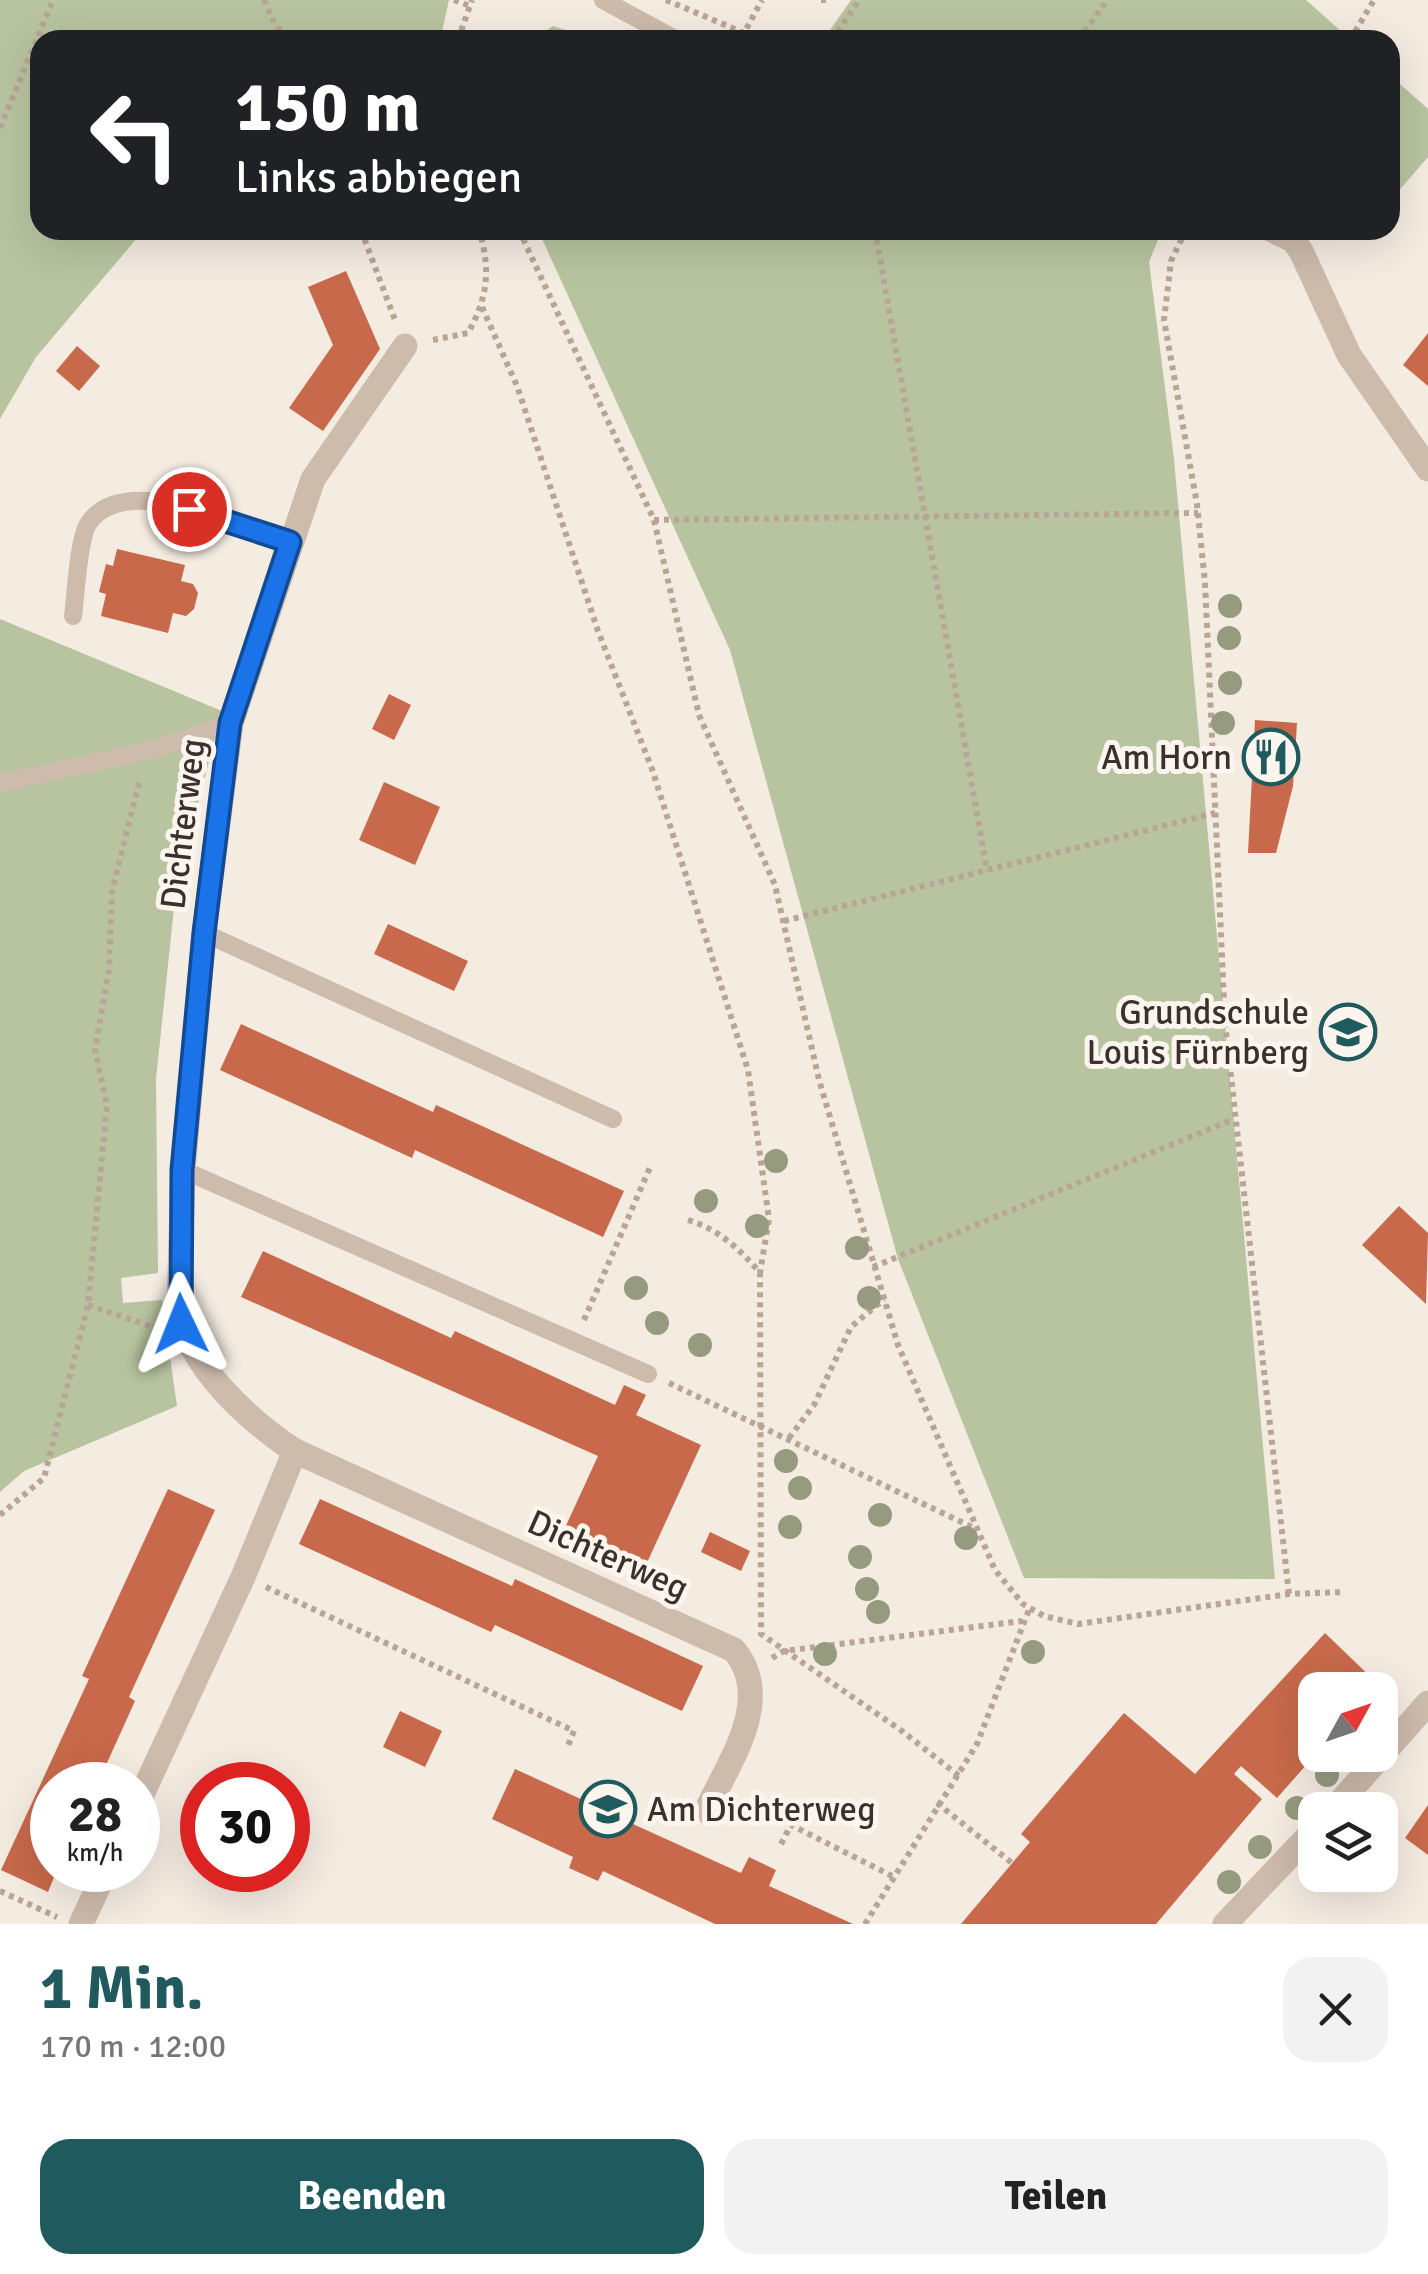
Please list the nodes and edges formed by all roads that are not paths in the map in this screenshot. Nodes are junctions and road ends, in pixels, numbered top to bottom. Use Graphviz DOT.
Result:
graph roads {
  1 [pos="604,0"];
  2 [pos="659,30"];
  3 [pos="1293,240"];
  4 [pos="405,346"];
  5 [pos="1428,468"];
  6 [pos="290,542"];
  7 [pos="73,616"];
  8 [pos="230,723"];
  9 [pos="0,784"];
  10 [pos="204,933"];
  11 [pos="613,1119"];
  12 [pos="182,1170"];
  13 [pos="648,1374"];
  14 [pos="295,1451"];
  15 [pos="1428,1703"];
  16 [pos="157,1762"];
  17 [pos="1349,1792"];
  18 [pos="706,1811"];
  19 [pos="1298,1846"];
  20 [pos="95,1892"];
  21 [pos="80,1924"];
  22 [pos="1224,1924"];
  1 -- 2 [label="lane"];
  3 -- 5 [label="street"];
  4 -- 6 [label="street, Dichterweg"];
  6 -- 7 [label="lane"];
  6 -- 8 [label="street, Dichterweg"];
  8 -- 9 [label="lane"];
  8 -- 10 [label="street, Dichterweg"];
  10 -- 11 [label="lane, Dichterweg"];
  10 -- 12 [label="street, Dichterweg"];
  12 -- 13 [label="lane"];
  12 -- 14 [label="street, Dichterweg"];
  14 -- 16 [label="street"];
  14 -- 18 [label="street, Dichterweg"];
  15 -- 17 [label="street"];
  19 -- 22 [label="street"];
  20 -- 21 [label="street"];
}
